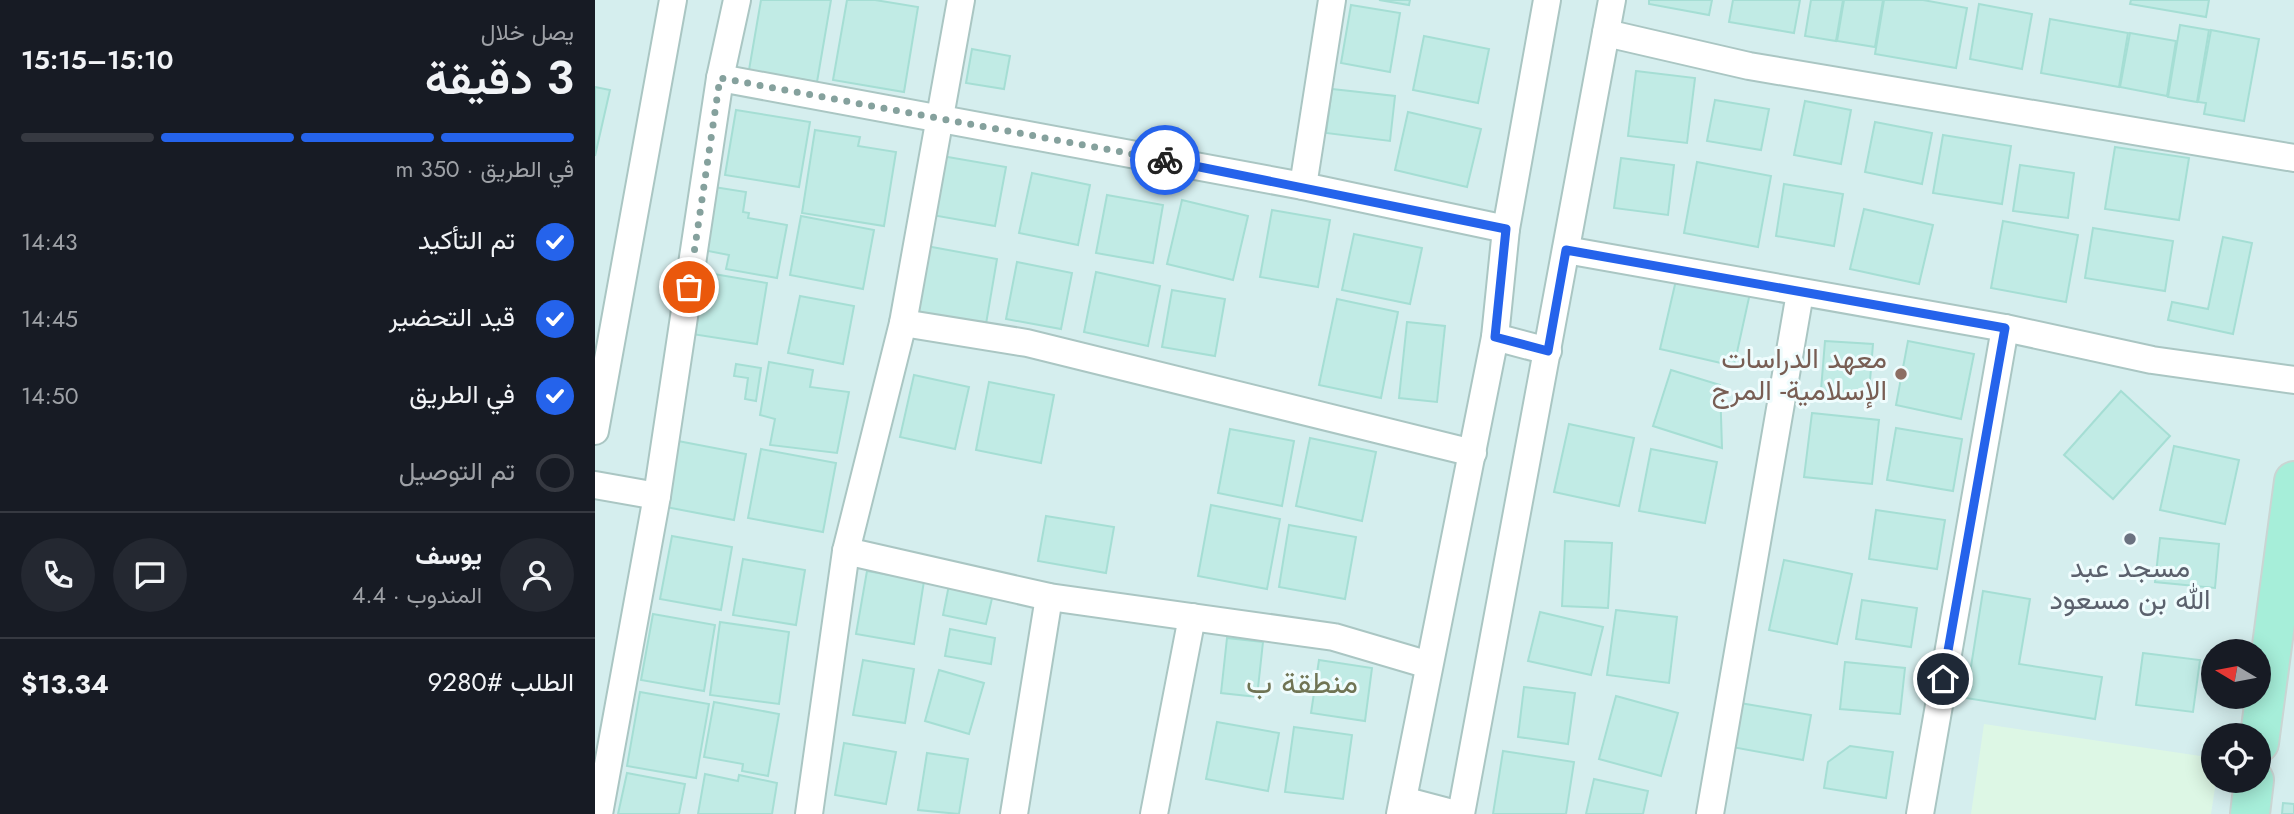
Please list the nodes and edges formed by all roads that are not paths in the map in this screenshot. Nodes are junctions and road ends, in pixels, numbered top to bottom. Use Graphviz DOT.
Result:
graph roads {
  1 [pos="674,0"];
  2 [pos="737,0"];
  3 [pos="961,0"];
  4 [pos="1547,0"];
  5 [pos="1612,0"];
  6 [pos="1328,1"];
  7 [pos="1606,33"];
  8 [pos="720,78"];
  9 [pos="940,118"];
  10 [pos="2294,158"];
  11 [pos="1303,186"];
  12 [pos="1506,229"];
  13 [pos="1566,250"];
  14 [pos="1800,293"];
  15 [pos="903,323"];
  16 [pos="2005,328"];
  17 [pos="1495,337"];
  18 [pos="1548,351"];
  19 [pos="2294,380"];
  20 [pos="595,431"];
  21 [pos="1473,453"];
  22 [pos="2294,481"];
  23 [pos="595,485"];
  24 [pos="657,496"];
  25 [pos="846,551"];
  26 [pos="1049,597"];
  27 [pos="1192,617"];
  28 [pos="1429,665"];
  29 [pos="2262,723"];
  30 [pos="2252,793"];
  31 [pos="1401,807"];
  32 [pos="599,814"];
  33 [pos="809,814"];
  34 [pos="1014,814"];
  35 [pos="1154,814"];
  36 [pos="1458,814"];
  37 [pos="1710,814"];
  38 [pos="1920,814"];
  39 [pos="2250,814"];
  1 -- 20 [label="street"];
  2 -- 8 [label="street"];
  3 -- 9 [label="street"];
  4 -- 12 [label="street"];
  5 -- 7 [label="street"];
  6 -- 11 [label="street"];
  7 -- 10 [label="street"];
  7 -- 13 [label="street"];
  8 -- 9 [label="street"];
  8 -- 24 [label="street"];
  9 -- 11 [label="street"];
  9 -- 15 [label="street"];
  11 -- 12 [label="street"];
  12 -- 17 [label="street"];
  13 -- 14 [label="street"];
  13 -- 18 [label="street"];
  14 -- 16 [label="street"];
  14 -- 37 [label="street"];
  15 -- 21 [label="street"];
  15 -- 25 [label="street"];
  16 -- 19 [label="street"];
  16 -- 38 [label="street"];
  17 -- 18 [label="street"];
  17 -- 21 [label="street"];
  18 -- 36 [label="street"];
  21 -- 28 [label="street"];
  22 -- 29 [label="highway"];
  23 -- 24 [label="street"];
  24 -- 32 [label="street"];
  25 -- 26 [label="street"];
  25 -- 33 [label="street"];
  26 -- 27 [label="street"];
  26 -- 34 [label="street"];
  27 -- 28 [label="street"];
  27 -- 35 [label="street"];
  28 -- 31 [label="street"];
  30 -- 39 [label="highway"];
  31 -- 36 [label="street"];
}
